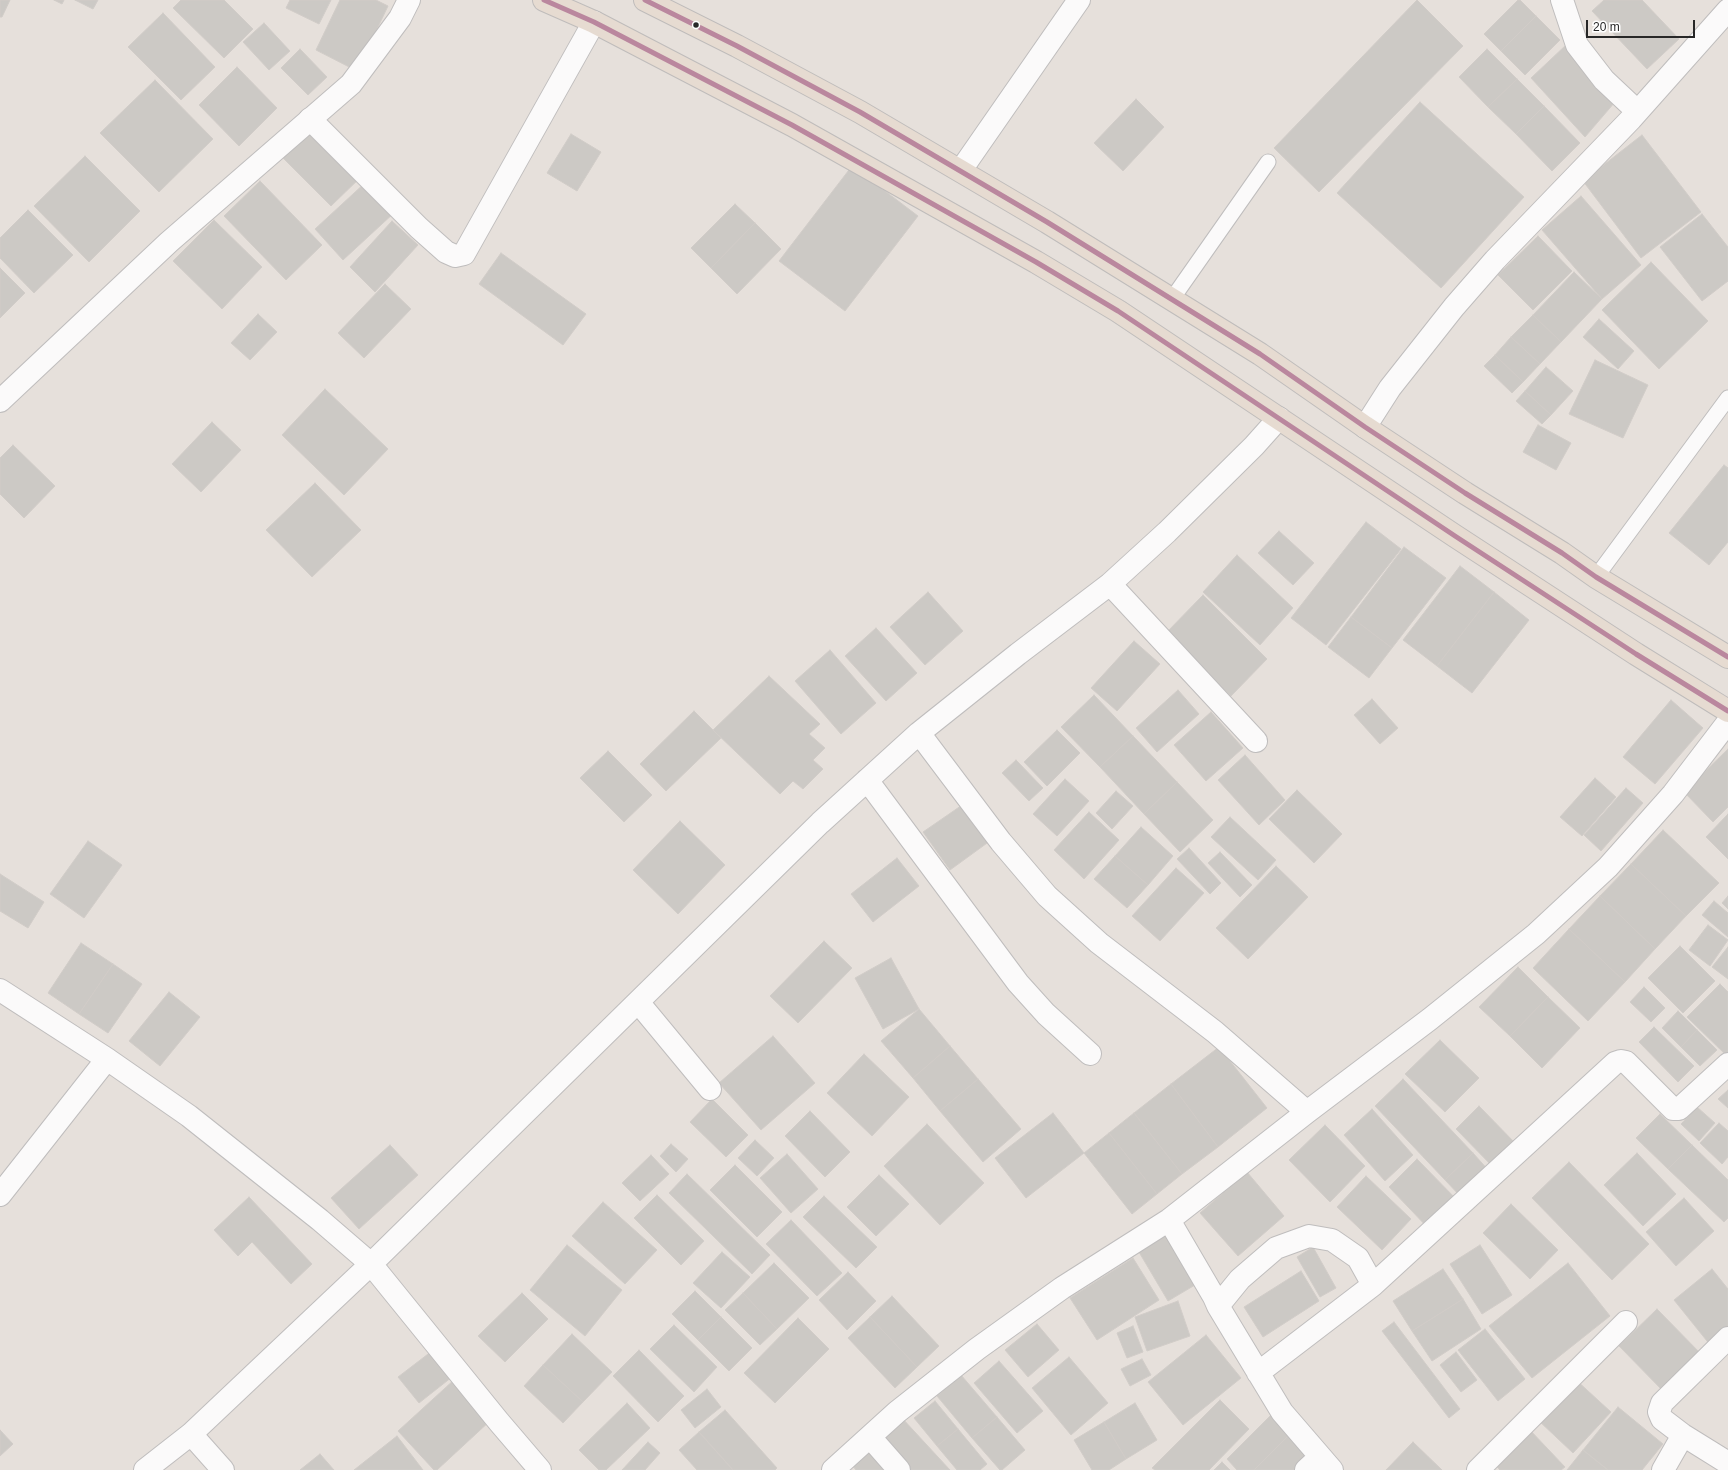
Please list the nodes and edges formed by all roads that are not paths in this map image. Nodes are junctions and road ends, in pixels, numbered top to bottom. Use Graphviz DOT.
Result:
graph roads {
  1 [pos="409,0"];
  2 [pos="544,0"];
  3 [pos="645,0"];
  4 [pos="1078,0"];
  5 [pos="1562,0"];
  6 [pos="1728,10"];
  7 [pos="594,22"];
  8 [pos="1637,111"];
  9 [pos="310,119"];
  10 [pos="1268,162"];
  11 [pos="961,170"];
  12 [pos="1172,299"];
  13 [pos="1728,398"];
  14 [pos="0,401"];
  15 [pos="1279,418"];
  16 [pos="1365,427"];
  17 [pos="1596,577"];
  18 [pos="1110,584"];
  19 [pos="1728,657"];
  20 [pos="1728,711"];
  21 [pos="1728,722"];
  22 [pos="919,733"];
  23 [pos="1256,741"];
  24 [pos="867,780"];
  25 [pos="0,990"];
  26 [pos="638,1002"];
  27 [pos="1090,1054"];
  28 [pos="107,1059"];
  29 [pos="1728,1064"];
  30 [pos="710,1089"];
  31 [pos="1307,1112"];
  32 [pos="0,1195"];
  33 [pos="1169,1220"];
  34 [pos="371,1264"];
  35 [pos="1373,1285"];
  36 [pos="1218,1306"];
  37 [pos="1626,1322"];
  38 [pos="1728,1338"];
  39 [pos="1258,1373"];
  40 [pos="191,1434"];
  41 [pos="1683,1435"];
  42 [pos="870,1437"];
  43 [pos="1728,1463"];
  44 [pos="1319,1466"];
  45 [pos="145,1470"];
  46 [pos="224,1470"];
  47 [pos="540,1470"];
  48 [pos="833,1470"];
  49 [pos="899,1470"];
  50 [pos="1478,1470"];
  51 [pos="1663,1470"];
  1 -- 9 [label="street"];
  2 -- 7 [label="highway"];
  3 -- 11 [label="highway"];
  4 -- 11 [label="street"];
  5 -- 8 [label="street"];
  6 -- 8 [label="street"];
  7 -- 9 [label="street"];
  7 -- 15 [label="highway"];
  8 -- 16 [label="street"];
  9 -- 14 [label="street"];
  10 -- 12 [label="lane"];
  11 -- 12 [label="highway"];
  12 -- 16 [label="highway"];
  13 -- 17 [label="lane"];
  15 -- 18 [label="street"];
  15 -- 20 [label="highway"];
  16 -- 17 [label="highway"];
  17 -- 19 [label="highway"];
  18 -- 22 [label="street"];
  18 -- 23 [label="street"];
  21 -- 31 [label="street"];
  22 -- 24 [label="street"];
  22 -- 31 [label="street"];
  24 -- 26 [label="street"];
  24 -- 27 [label="street"];
  25 -- 28 [label="street"];
  26 -- 30 [label="street"];
  26 -- 34 [label="street"];
  28 -- 32 [label="street"];
  28 -- 34 [label="street"];
  29 -- 35 [label="street"];
  31 -- 33 [label="street"];
  33 -- 36 [label="street"];
  33 -- 42 [label="street"];
  34 -- 40 [label="street"];
  34 -- 47 [label="street"];
  35 -- 36 [label="street"];
  35 -- 39 [label="street"];
  36 -- 39 [label="street"];
  37 -- 50 [label="street"];
  38 -- 41 [label="street"];
  39 -- 44 [label="street"];
  40 -- 45 [label="street"];
  40 -- 46 [label="street"];
  41 -- 43 [label="street"];
  41 -- 51 [label="street"];
  42 -- 48 [label="street"];
  42 -- 49 [label="street"];
}
